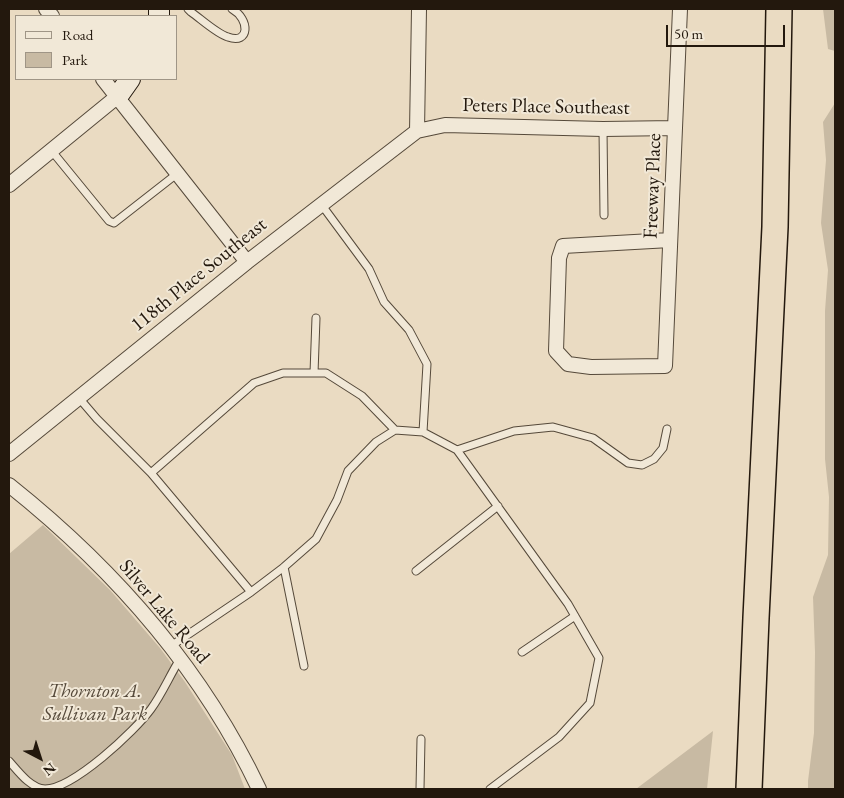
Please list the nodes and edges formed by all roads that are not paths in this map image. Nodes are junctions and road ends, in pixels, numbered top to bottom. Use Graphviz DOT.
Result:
graph roads {
  1 [pos="188,9"];
  2 [pos="232,9"];
  3 [pos="419,9"];
  4 [pos="680,9"];
  5 [pos="779,9"];
  6 [pos="104,80"];
  7 [pos="129,80"];
  8 [pos="118,96"];
  9 [pos="675,128"];
  10 [pos="603,129"];
  11 [pos="417,131"];
  12 [pos="51,150"];
  13 [pos="178,173"];
  14 [pos="9,185"];
  15 [pos="321,204"];
  16 [pos="604,215"];
  17 [pos="670,240"];
  18 [pos="247,262"];
  19 [pos="316,318"];
  20 [pos="314,373"];
  21 [pos="79,398"];
  22 [pos="667,429"];
  23 [pos="396,430"];
  24 [pos="422,432"];
  25 [pos="457,450"];
  26 [pos="9,454"];
  27 [pos="151,473"];
  28 [pos="9,485"];
  29 [pos="498,506"];
  30 [pos="284,567"];
  31 [pos="416,571"];
  32 [pos="252,592"];
  33 [pos="575,616"];
  34 [pos="171,646"];
  35 [pos="522,652"];
  36 [pos="180,659"];
  37 [pos="304,666"];
  38 [pos="421,740"];
  39 [pos="9,761"];
  40 [pos="259,789"];
  41 [pos="420,789"];
  42 [pos="490,789"];
  43 [pos="749,789"];
  1 -- 2 [label="lane"];
  3 -- 11 [label="street"];
  4 -- 9 [label="street, Freeway Place"];
  5 -- 43 [label="highway"];
  6 -- 8 [label="street"];
  7 -- 8 [label="street"];
  8 -- 12 [label="street"];
  8 -- 13 [label="street"];
  9 -- 10 [label="street, Peters Place Southeast"];
  9 -- 17 [label="street, Freeway Place"];
  10 -- 11 [label="street, Peters Place Southeast"];
  10 -- 16 [label="lane"];
  11 -- 15 [label="street, 118th Place Southeast"];
  12 -- 13 [label="lane"];
  12 -- 14 [label="street"];
  13 -- 18 [label="street"];
  15 -- 18 [label="street, 118th Place Southeast"];
  15 -- 24 [label="lane"];
  17 -- 17 [label="street, Freeway Place"];
  18 -- 21 [label="street, 118th Place Southeast"];
  19 -- 20 [label="lane"];
  20 -- 23 [label="lane"];
  20 -- 27 [label="lane"];
  21 -- 26 [label="street, 118th Place Southeast"];
  21 -- 27 [label="lane"];
  22 -- 25 [label="lane"];
  23 -- 24 [label="lane"];
  23 -- 30 [label="lane"];
  24 -- 25 [label="lane"];
  25 -- 29 [label="lane"];
  27 -- 32 [label="lane"];
  28 -- 34 [label="street, Silver Lake Road"];
  29 -- 31 [label="lane"];
  29 -- 33 [label="lane"];
  30 -- 32 [label="lane"];
  30 -- 37 [label="lane"];
  32 -- 34 [label="lane"];
  33 -- 35 [label="lane"];
  33 -- 42 [label="lane"];
  34 -- 36 [label="street, Silver Lake Road"];
  36 -- 39 [label="lane"];
  36 -- 40 [label="street, Silver Lake Road"];
  38 -- 41 [label="lane"];
}
